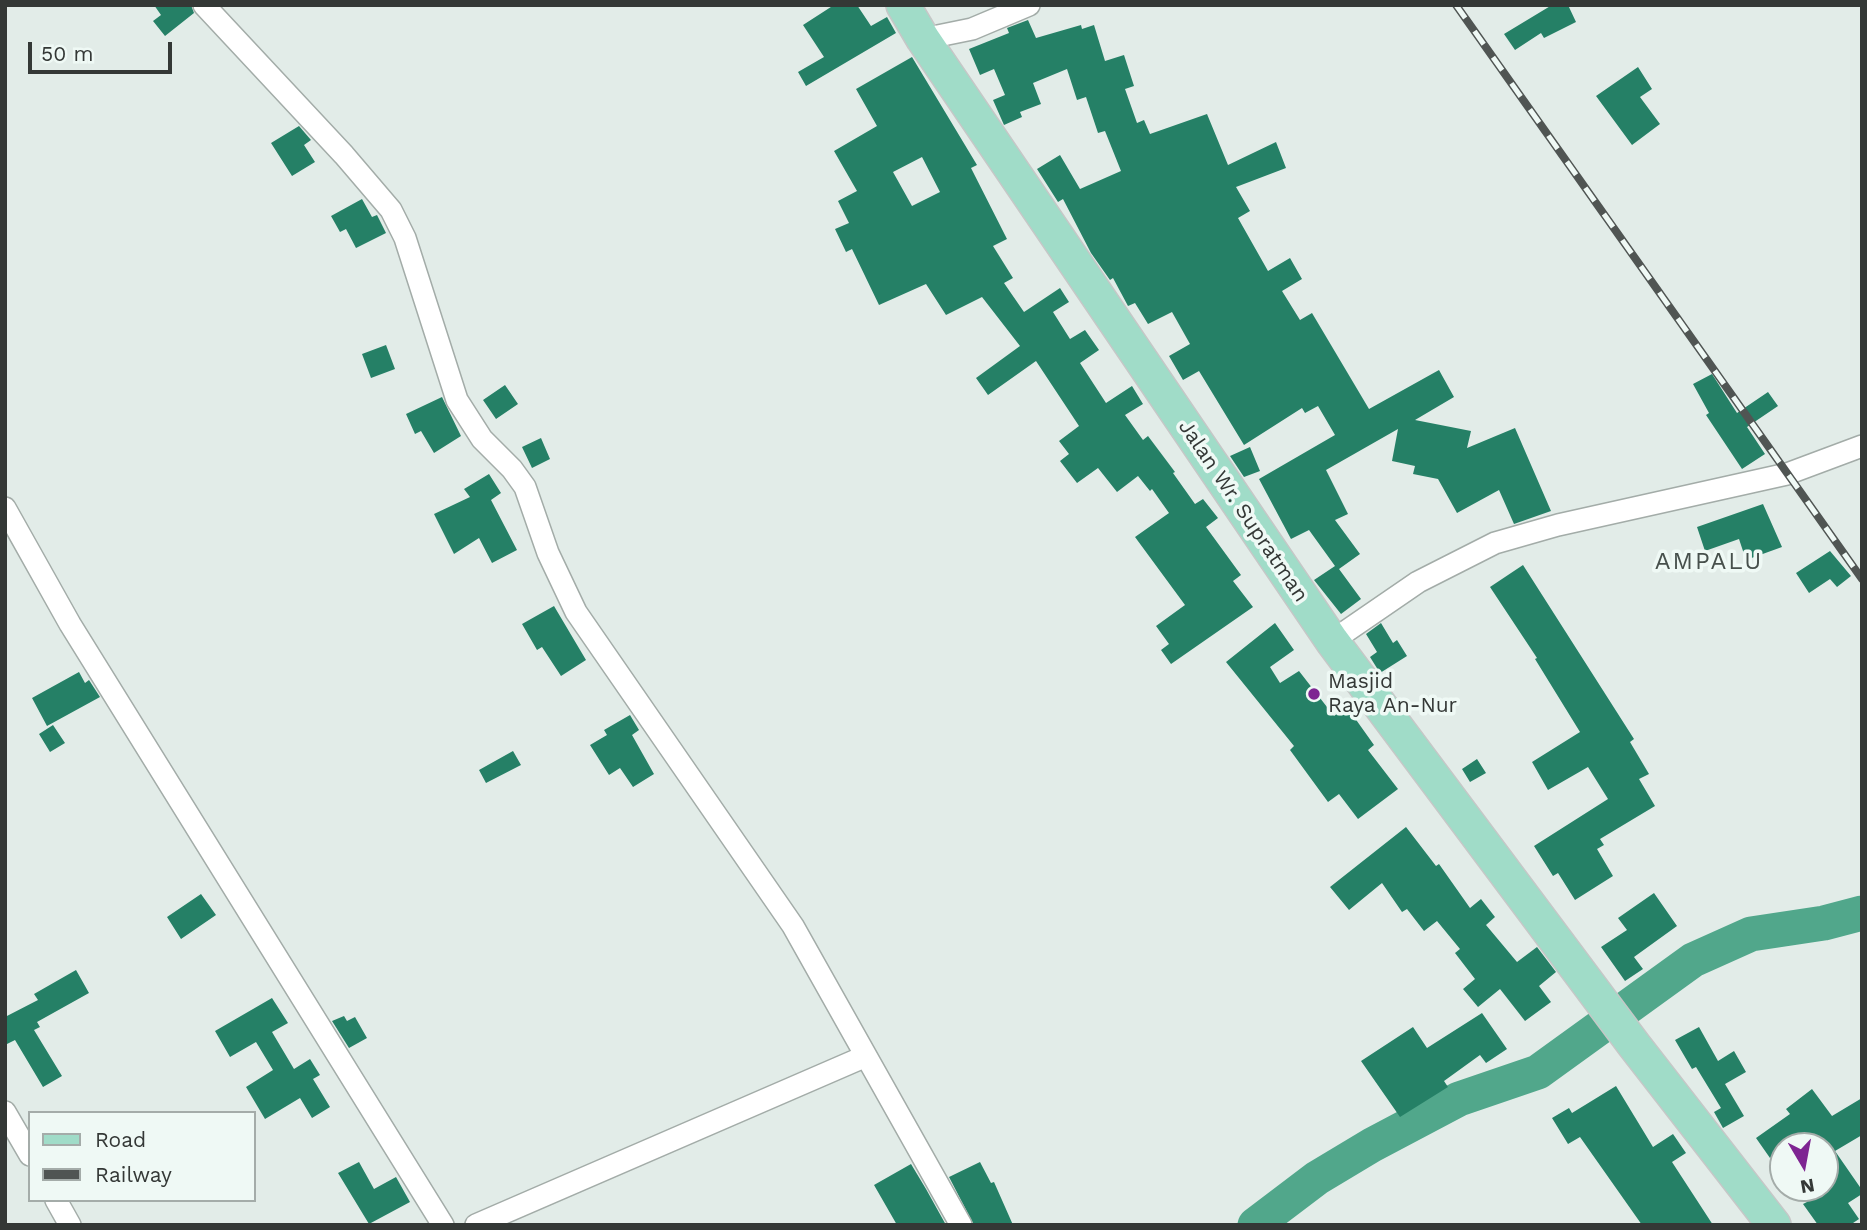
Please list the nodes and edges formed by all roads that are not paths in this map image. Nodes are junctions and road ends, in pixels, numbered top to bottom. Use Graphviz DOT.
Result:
graph roads {
  1 [pos="205,5"];
  2 [pos="903,5"];
  3 [pos="1029,5"];
  4 [pos="923,39"];
  5 [pos="1862,446"];
  6 [pos="5,508"];
  7 [pos="1332,641"];
  8 [pos="866,1056"];
  9 [pos="5,1112"];
  10 [pos="28,1152"];
  11 [pos="57,1202"];
  12 [pos="70,1225"];
  13 [pos="443,1225"];
  14 [pos="476,1225"];
  15 [pos="961,1225"];
  16 [pos="1774,1225"];
  1 -- 8 [label="street"];
  2 -- 4 [label="main road, Jalan Wr. Supratman"];
  3 -- 4 [label="street"];
  4 -- 7 [label="main road, Jalan Wr. Supratman"];
  5 -- 7 [label="street"];
  6 -- 13 [label="street"];
  7 -- 16 [label="main road, Jalan Wr. Supratman"];
  8 -- 14 [label="street"];
  8 -- 15 [label="street"];
  9 -- 10 [label="street"];
  11 -- 12 [label="street"];
}
